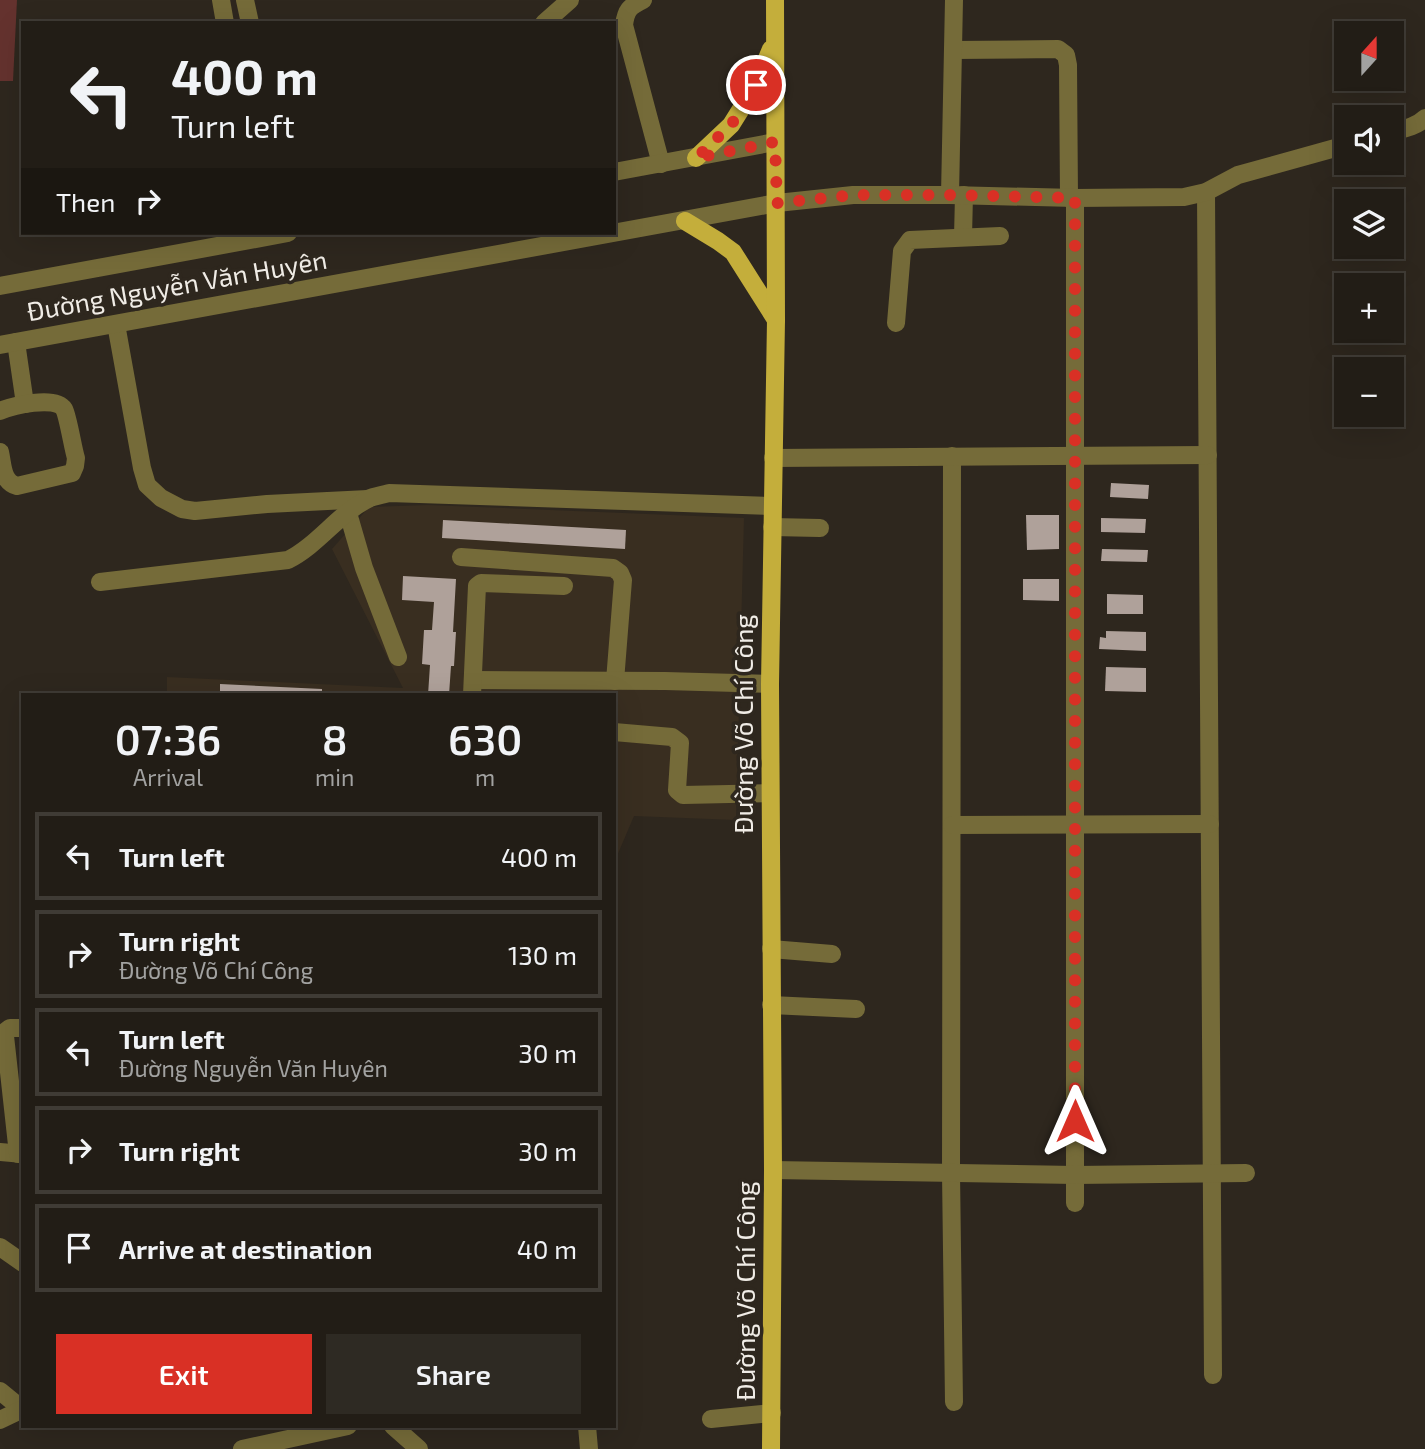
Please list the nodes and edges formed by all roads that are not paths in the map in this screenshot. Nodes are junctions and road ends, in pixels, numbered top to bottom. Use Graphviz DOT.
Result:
graph roads {
  1 [pos="221,0"];
  2 [pos="245,0"];
  3 [pos="570,0"];
  4 [pos="643,0"];
  5 [pos="775,0"];
  6 [pos="954,0"];
  7 [pos="225,21"];
  8 [pos="250,21"];
  9 [pos="546,21"];
  10 [pos="775,39"];
  11 [pos="953,50"];
  12 [pos="1425,118"];
  13 [pos="1404,129"];
  14 [pos="775,142"];
  15 [pos="1334,148"];
  16 [pos="696,158"];
  17 [pos="661,164"];
  18 [pos="616,172"];
  19 [pos="1206,192"];
  20 [pos="957,195"];
  21 [pos="1072,198"];
  22 [pos="777,203"];
  23 [pos="685,221"];
  24 [pos="616,233"];
  25 [pos="266,235"];
  26 [pos="608,235"];
  27 [pos="1000,236"];
  28 [pos="963,237"];
  29 [pos="228,239"];
  30 [pos="0,285"];
  31 [pos="776,320"];
  32 [pos="896,323"];
  33 [pos="116,324"];
  34 [pos="8,344"];
  35 [pos="24,404"];
  36 [pos="0,411"];
  37 [pos="0,452"];
  38 [pos="1208,455"];
  39 [pos="952,456"];
  40 [pos="1075,456"];
  41 [pos="773,458"];
  42 [pos="368,499"];
  43 [pos="772,506"];
  44 [pos="348,513"];
  45 [pos="772,527"];
  46 [pos="820,528"];
  47 [pos="461,557"];
  48 [pos="100,582"];
  49 [pos="564,586"];
  50 [pos="398,657"];
  51 [pos="615,681"];
  52 [pos="770,684"];
  53 [pos="472,687"];
  54 [pos="616,732"];
  55 [pos="770,793"];
  56 [pos="1075,824"];
  57 [pos="1210,824"];
  58 [pos="952,825"];
  59 [pos="771,949"];
  60 [pos="832,954"];
  61 [pos="771,1005"];
  62 [pos="856,1009"];
  63 [pos="21,1028"];
  64 [pos="0,1152"];
  65 [pos="21,1154"];
  66 [pos="772,1170"];
  67 [pos="951,1173"];
  68 [pos="1245,1173"];
  69 [pos="1211,1174"];
  70 [pos="1075,1175"];
  71 [pos="1075,1203"];
  72 [pos="0,1247"];
  73 [pos="21,1262"];
  74 [pos="1213,1375"];
  75 [pos="0,1391"];
  76 [pos="954,1402"];
  77 [pos="21,1408"];
  78 [pos="21,1410"];
  79 [pos="772,1413"];
  80 [pos="711,1419"];
  81 [pos="0,1420"];
  82 [pos="339,1428"];
  83 [pos="395,1428"];
  84 [pos="587,1428"];
  85 [pos="242,1449"];
  86 [pos="419,1449"];
  87 [pos="589,1449"];
  88 [pos="771,1449"];
  1 -- 7 [label="street"];
  2 -- 8 [label="street"];
  3 -- 9 [label="street"];
  4 -- 17 [label="street"];
  5 -- 10 [label="main road, Đường Võ Chí Công"];
  6 -- 11 [label="street"];
  10 -- 14 [label="main road, Đường Võ Chí Công"];
  10 -- 16 [label="main road"];
  11 -- 20 [label="street"];
  11 -- 21 [label="street"];
  12 -- 13 [label="street"];
  14 -- 16 [label="street"];
  14 -- 22 [label="main road, Đường Võ Chí Công"];
  15 -- 19 [label="street, Đường Nguyễn Văn Huyên"];
  16 -- 17 [label="street"];
  17 -- 18 [label="street"];
  19 -- 21 [label="street, Đường Nguyễn Văn Huyên"];
  19 -- 38 [label="street"];
  20 -- 21 [label="street, Đường Nguyễn Văn Huyên"];
  20 -- 22 [label="street, Đường Nguyễn Văn Huyên"];
  20 -- 28 [label="street"];
  21 -- 40 [label="street"];
  22 -- 23 [label="street, Đường Nguyễn Văn Huyên"];
  22 -- 31 [label="main road, Đường Võ Chí Công"];
  23 -- 24 [label="street, Đường Nguyễn Văn Huyên"];
  23 -- 31 [label="main road"];
  25 -- 29 [label="street, Đường Nguyễn Văn Huyên"];
  26 -- 33 [label="street, Đường Nguyễn Văn Huyên"];
  27 -- 28 [label="street"];
  28 -- 32 [label="street"];
  29 -- 30 [label="street, Đường Nguyễn Văn Huyên"];
  31 -- 41 [label="main road, Đường Võ Chí Công"];
  33 -- 34 [label="street, Đường Nguyễn Văn Huyên"];
  33 -- 42 [label="street"];
  34 -- 35 [label="street"];
  35 -- 36 [label="street"];
  35 -- 37 [label="street"];
  38 -- 40 [label="street"];
  38 -- 57 [label="street"];
  39 -- 40 [label="street"];
  39 -- 41 [label="street"];
  39 -- 58 [label="street"];
  40 -- 56 [label="street"];
  41 -- 43 [label="main road, Đường Võ Chí Công"];
  42 -- 43 [label="street"];
  42 -- 44 [label="street"];
  43 -- 45 [label="main road, Đường Võ Chí Công"];
  44 -- 48 [label="street"];
  44 -- 50 [label="street"];
  45 -- 46 [label="street"];
  45 -- 52 [label="main road, Đường Võ Chí Công"];
  47 -- 51 [label="street"];
  49 -- 53 [label="street"];
  51 -- 52 [label="street"];
  51 -- 53 [label="street"];
  52 -- 55 [label="main road, Đường Võ Chí Công"];
  54 -- 55 [label="street"];
  55 -- 59 [label="main road, Đường Võ Chí Công"];
  56 -- 57 [label="street"];
  56 -- 58 [label="street"];
  56 -- 70 [label="street"];
  57 -- 69 [label="street"];
  58 -- 67 [label="street"];
  59 -- 60 [label="street"];
  59 -- 61 [label="main road, Đường Võ Chí Công"];
  61 -- 62 [label="street"];
  61 -- 66 [label="main road, Đường Võ Chí Công"];
  63 -- 65 [label="street"];
  64 -- 65 [label="street"];
  66 -- 67 [label="street"];
  66 -- 79 [label="main road, Đường Võ Chí Công"];
  67 -- 70 [label="street"];
  67 -- 76 [label="street"];
  68 -- 69 [label="street"];
  69 -- 70 [label="street"];
  69 -- 74 [label="street"];
  70 -- 71 [label="street"];
  72 -- 73 [label="street"];
  75 -- 77 [label="street"];
  78 -- 81 [label="street"];
  79 -- 80 [label="street"];
  79 -- 88 [label="main road, Đường Võ Chí Công"];
  82 -- 85 [label="street"];
  83 -- 86 [label="street"];
  84 -- 87 [label="street"];
}
